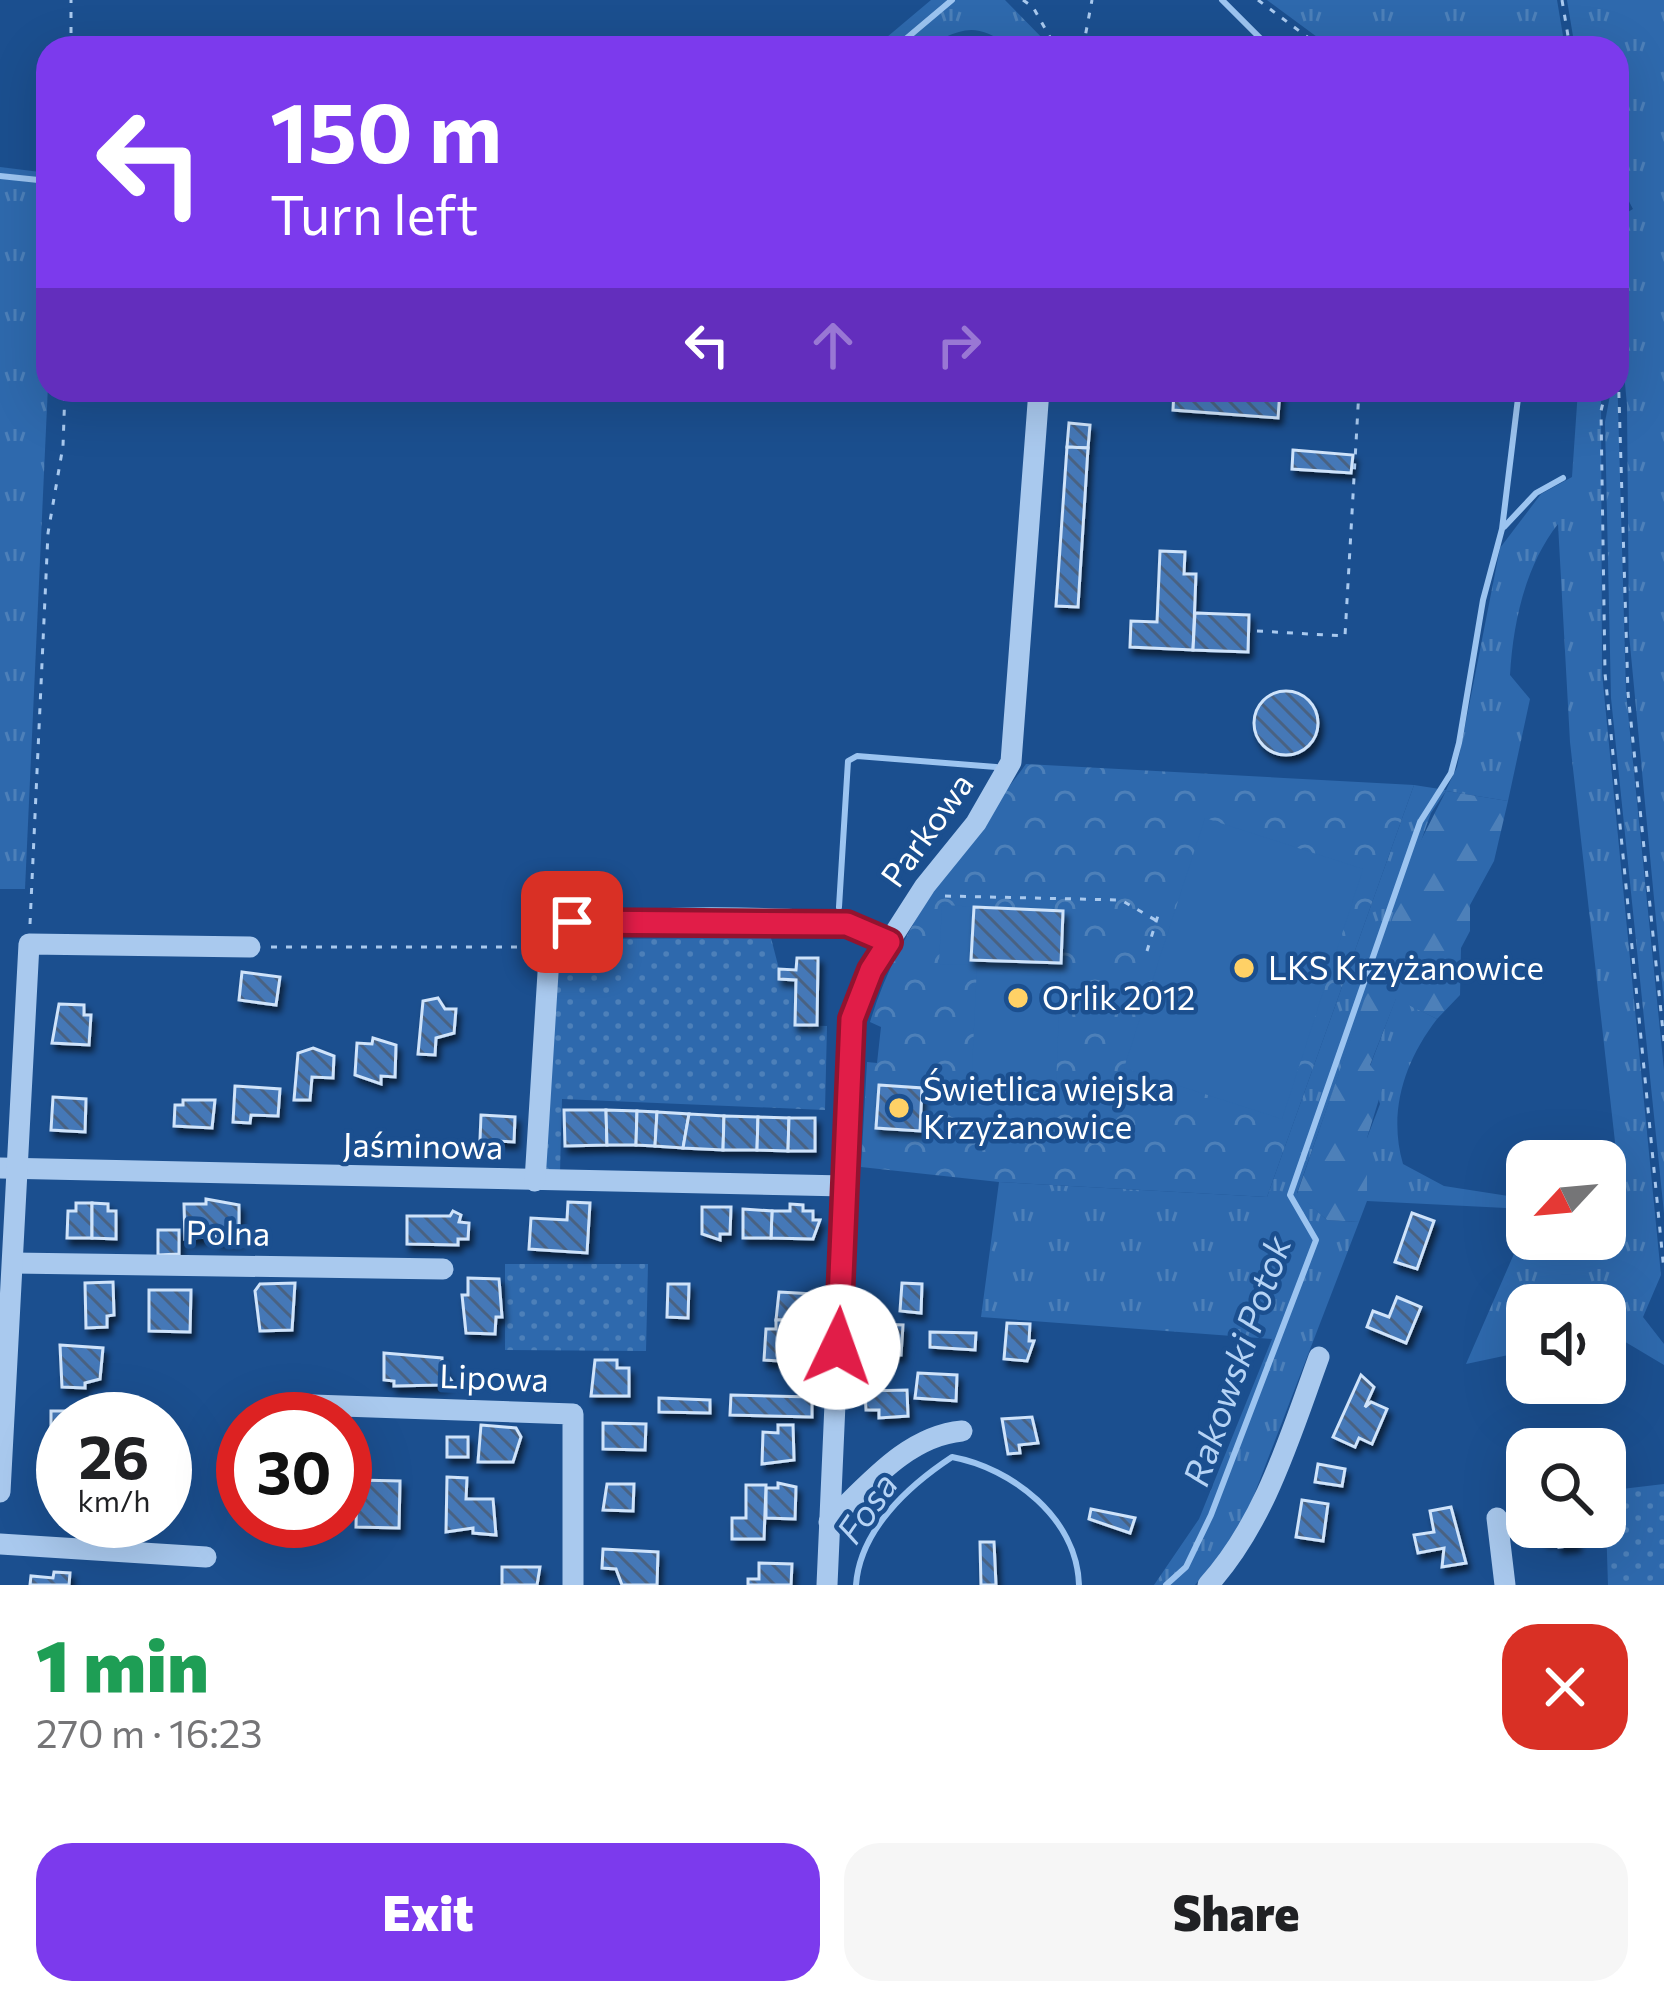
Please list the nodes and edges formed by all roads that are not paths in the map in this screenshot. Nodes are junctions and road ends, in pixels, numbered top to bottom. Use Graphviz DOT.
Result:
graph roads {
  1 [pos="1039,402"];
  2 [pos="889,942"];
  3 [pos="250,946"];
  4 [pos="10,1156"];
  5 [pos="535,1181"];
  6 [pos="845,1186"];
  7 [pos="13,1263"];
  8 [pos="442,1269"];
  9 [pos="1319,1357"];
  10 [pos="372,1407"];
  11 [pos="962,1431"];
  12 [pos="0,1492"];
  13 [pos="1496,1518"];
  14 [pos="829,1522"];
  15 [pos="0,1544"];
  16 [pos="206,1557"];
  17 [pos="573,1585"];
  18 [pos="827,1585"];
  19 [pos="1208,1585"];
  20 [pos="1505,1585"];
  1 -- 2 [label="street, Parkowa"];
  2 -- 5 [label="street"];
  2 -- 6 [label="street, Parkowa"];
  3 -- 4 [label="street"];
  4 -- 5 [label="street, Jaśminowa"];
  4 -- 7 [label="street"];
  5 -- 6 [label="street, Jaśminowa"];
  6 -- 14 [label="street, Parkowa"];
  7 -- 8 [label="street, Polna"];
  7 -- 12 [label="street"];
  9 -- 19 [label="street"];
  10 -- 17 [label="street, Lipowa"];
  11 -- 14 [label="street"];
  13 -- 20 [label="street"];
  14 -- 18 [label="street, Parkowa"];
  15 -- 16 [label="street"];
}
